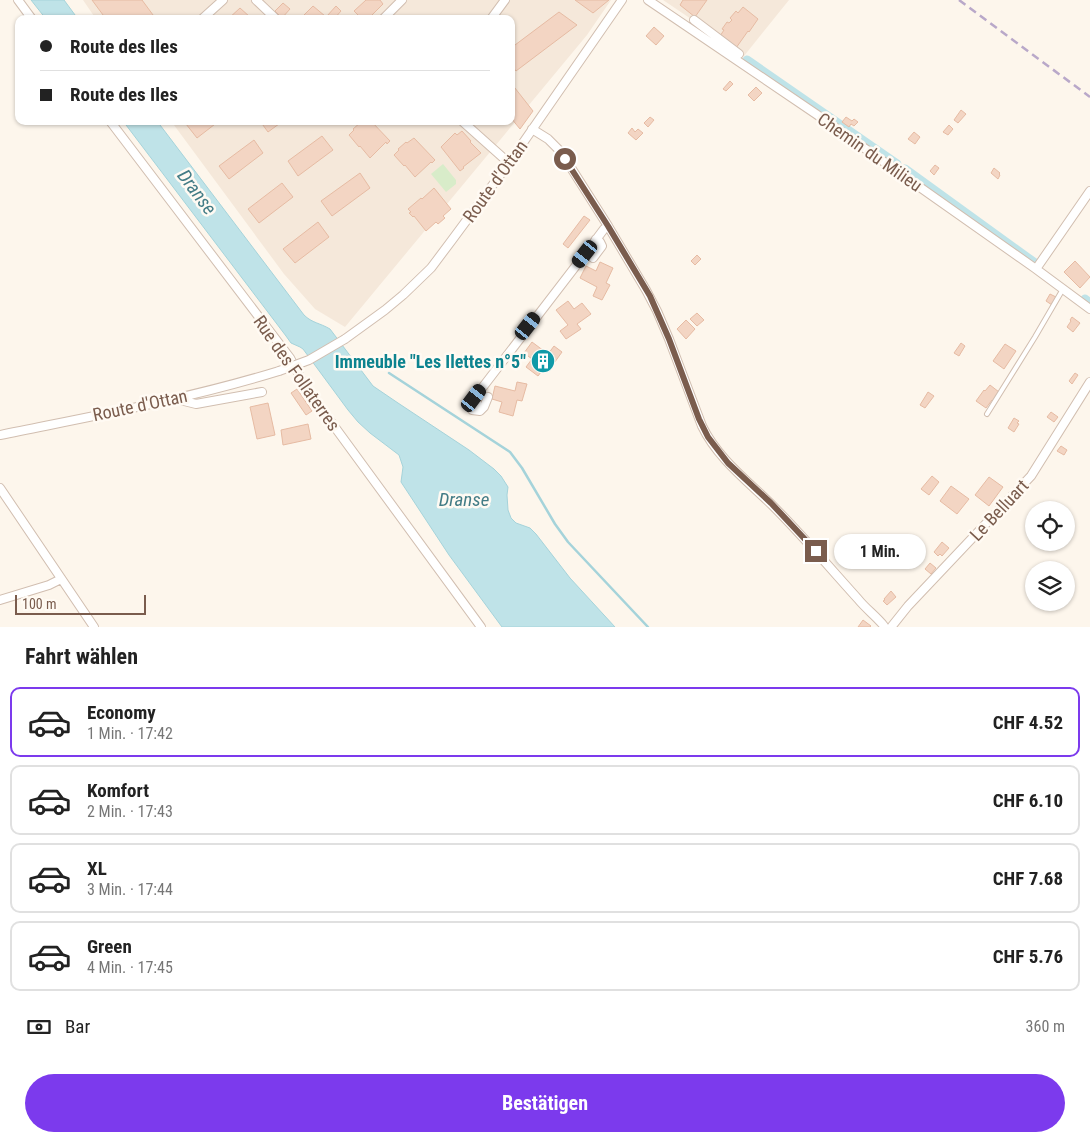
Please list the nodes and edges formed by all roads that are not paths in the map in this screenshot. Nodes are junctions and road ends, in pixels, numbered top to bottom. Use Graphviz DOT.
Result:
graph roads {
  1 [pos="18,0"];
  2 [pos="222,0"];
  3 [pos="256,0"];
  4 [pos="402,0"];
  5 [pos="505,0"];
  6 [pos="622,0"];
  7 [pos="648,0"];
  8 [pos="29,15"];
  9 [pos="206,15"];
  10 [pos="272,15"];
  11 [pos="387,15"];
  12 [pos="494,15"];
  13 [pos="694,20"];
  14 [pos="739,54"];
  15 [pos="113,125"];
  16 [pos="466,125"];
  17 [pos="532,129"];
  18 [pos="509,163"];
  19 [pos="1090,191"];
  20 [pos="608,226"];
  21 [pos="596,239"];
  22 [pos="593,258"];
  23 [pos="1036,269"];
  24 [pos="1063,289"];
  25 [pos="1090,309"];
  26 [pos="1090,382"];
  27 [pos="262,392"];
  28 [pos="488,397"];
  29 [pos="174,399"];
  30 [pos="987,414"];
  31 [pos="0,435"];
  32 [pos="0,488"];
  33 [pos="61,579"];
  34 [pos="0,600"];
  35 [pos="94,627"];
  36 [pos="481,627"];
  37 [pos="889,627"];
  1 -- 8 [label="street"];
  2 -- 9 [label="street"];
  3 -- 10 [label="street"];
  4 -- 11 [label="street"];
  5 -- 12 [label="street"];
  6 -- 17 [label="street, Route d'Ottan"];
  7 -- 23 [label="street, Chemin du Milieu"];
  13 -- 14 [label="street"];
  15 -- 36 [label="street, Rue des Follaterres"];
  16 -- 18 [label="street"];
  17 -- 18 [label="street, Route d'Ottan"];
  17 -- 20 [label="street"];
  18 -- 29 [label="street, Route d'Ottan, bridge"];
  19 -- 23 [label="street"];
  20 -- 21 [label="street"];
  20 -- 37 [label="street"];
  21 -- 22 [label="street"];
  21 -- 28 [label="street"];
  23 -- 24 [label="street, Chemin du Milieu"];
  24 -- 25 [label="street, Chemin du Milieu"];
  24 -- 30 [label="lane"];
  26 -- 37 [label="street, Le Belluart"];
  27 -- 29 [label="street"];
  29 -- 31 [label="street, Route d'Ottan"];
  32 -- 33 [label="street"];
  33 -- 34 [label="street"];
  33 -- 35 [label="street"];
}
